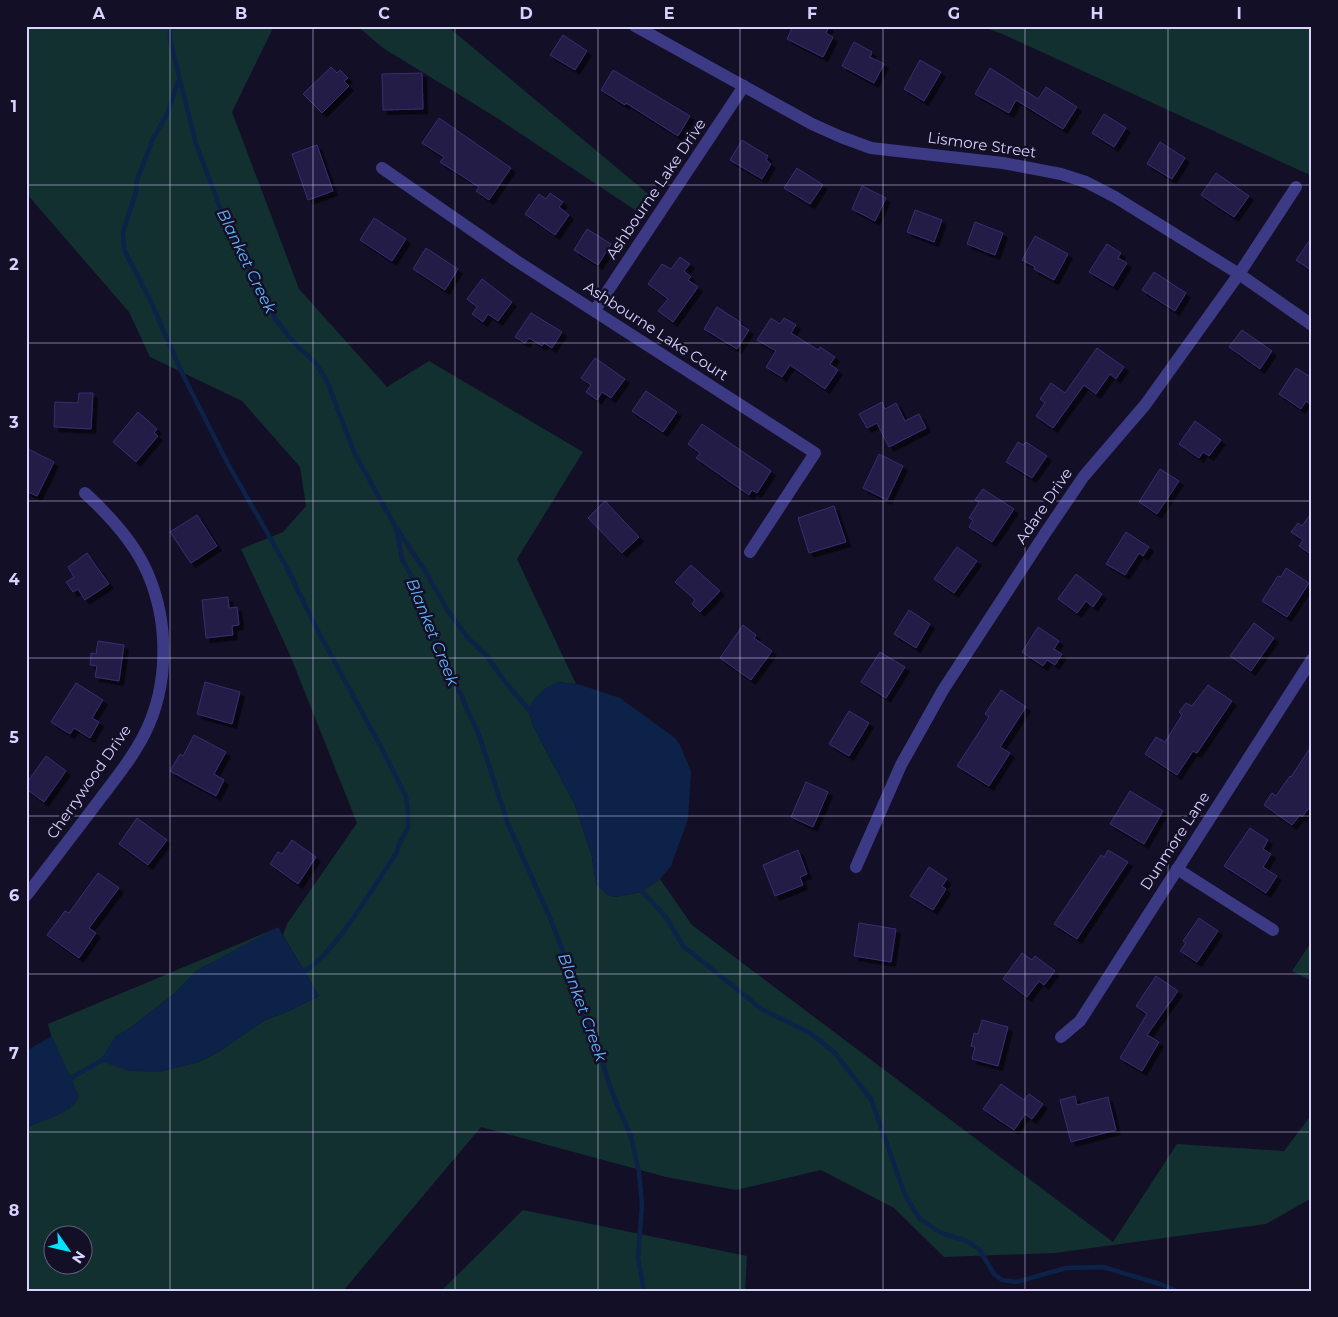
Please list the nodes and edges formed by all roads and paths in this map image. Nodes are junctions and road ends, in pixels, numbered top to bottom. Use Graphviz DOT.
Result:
graph roads {
  1 [pos="635,26"];
  2 [pos="744,86"];
  3 [pos="382,168"];
  4 [pos="1296,187"];
  5 [pos="1238,274"];
  6 [pos="595,310"];
  7 [pos="1312,324"];
  8 [pos="85,493"];
  9 [pos="750,552"];
  10 [pos="1312,659"];
  11 [pos="856,867"];
  12 [pos="1177,868"];
  13 [pos="26,896"];
  14 [pos="1273,930"];
  15 [pos="1061,1037"];
  1 -- 2 [label="street, Lismore Street"];
  2 -- 5 [label="street, Lismore Street"];
  2 -- 6 [label="street, Ashbourne Lake Drive"];
  3 -- 6 [label="street, Ashbourne Lake Court"];
  4 -- 5 [label="street, Adare Drive"];
  5 -- 7 [label="street, Lismore Street"];
  5 -- 11 [label="street, Adare Drive"];
  6 -- 9 [label="street, Ashbourne Lake Court"];
  8 -- 13 [label="street, Cherrywood Drive"];
  10 -- 12 [label="street, Dunmore Lane"];
  12 -- 14 [label="street"];
  12 -- 15 [label="street, Dunmore Lane"];
}
